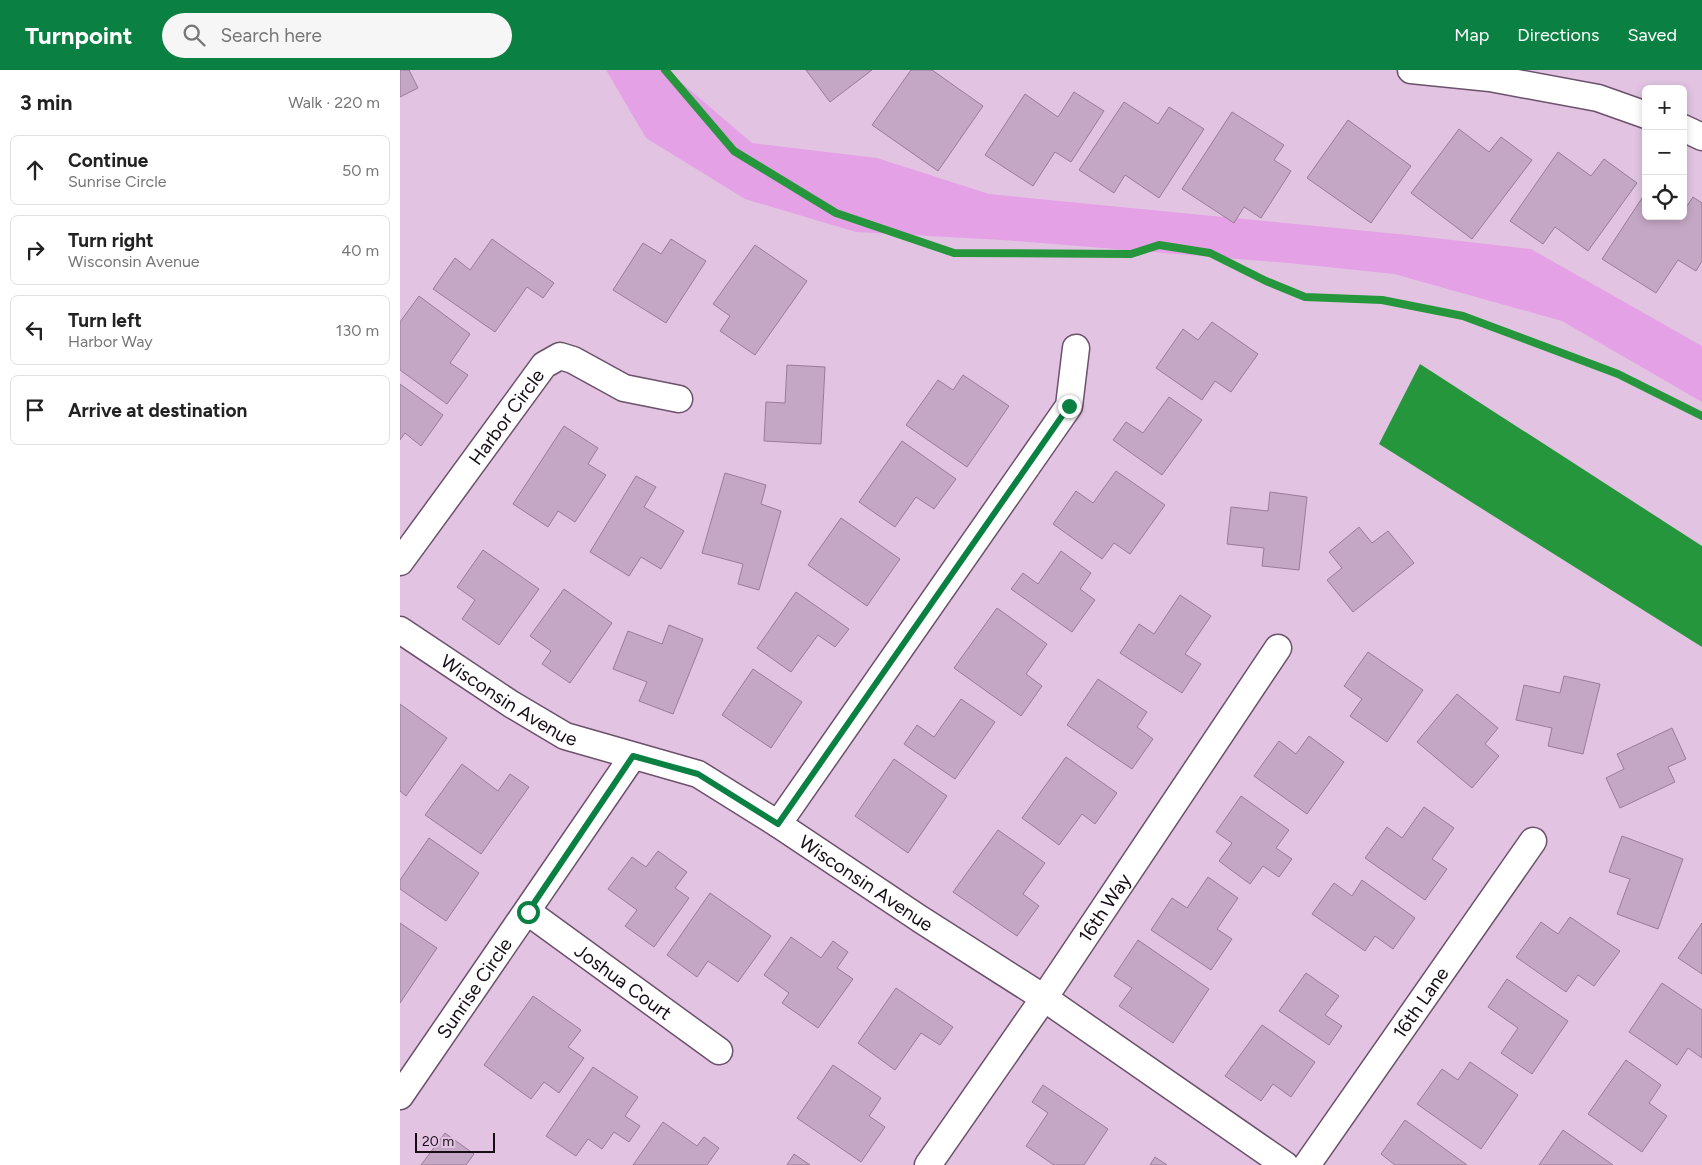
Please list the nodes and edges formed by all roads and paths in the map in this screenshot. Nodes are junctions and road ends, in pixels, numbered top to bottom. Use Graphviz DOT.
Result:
graph roads {
  1 [pos="1411,70"];
  2 [pos="1642,114"];
  3 [pos="1687,130"];
  4 [pos="1702,137"];
  5 [pos="1076,348"];
  6 [pos="679,399"];
  7 [pos="400,562"];
  8 [pos="400,630"];
  9 [pos="1278,648"];
  10 [pos="633,756"];
  11 [pos="778,824"];
  12 [pos="1534,840"];
  13 [pos="528,912"];
  14 [pos="1044,998"];
  15 [pos="719,1051"];
  16 [pos="400,1096"];
  17 [pos="928,1165"];
  18 [pos="1285,1165"];
  19 [pos="1307,1165"];
  1 -- 2 [label="street"];
  3 -- 4 [label="street"];
  5 -- 11 [label="street"];
  6 -- 7 [label="street, Harbor Circle"];
  8 -- 10 [label="street, Wisconsin Avenue"];
  9 -- 14 [label="street, 16th Way"];
  10 -- 11 [label="street, Wisconsin Avenue"];
  10 -- 13 [label="street, Sunrise Circle"];
  11 -- 14 [label="street, Wisconsin Avenue"];
  12 -- 19 [label="street, 16th Lane"];
  13 -- 15 [label="street, Joshua Court"];
  13 -- 16 [label="street, Sunrise Circle"];
  14 -- 17 [label="street, 16th Way"];
  14 -- 18 [label="street, Wisconsin Avenue"];
}
